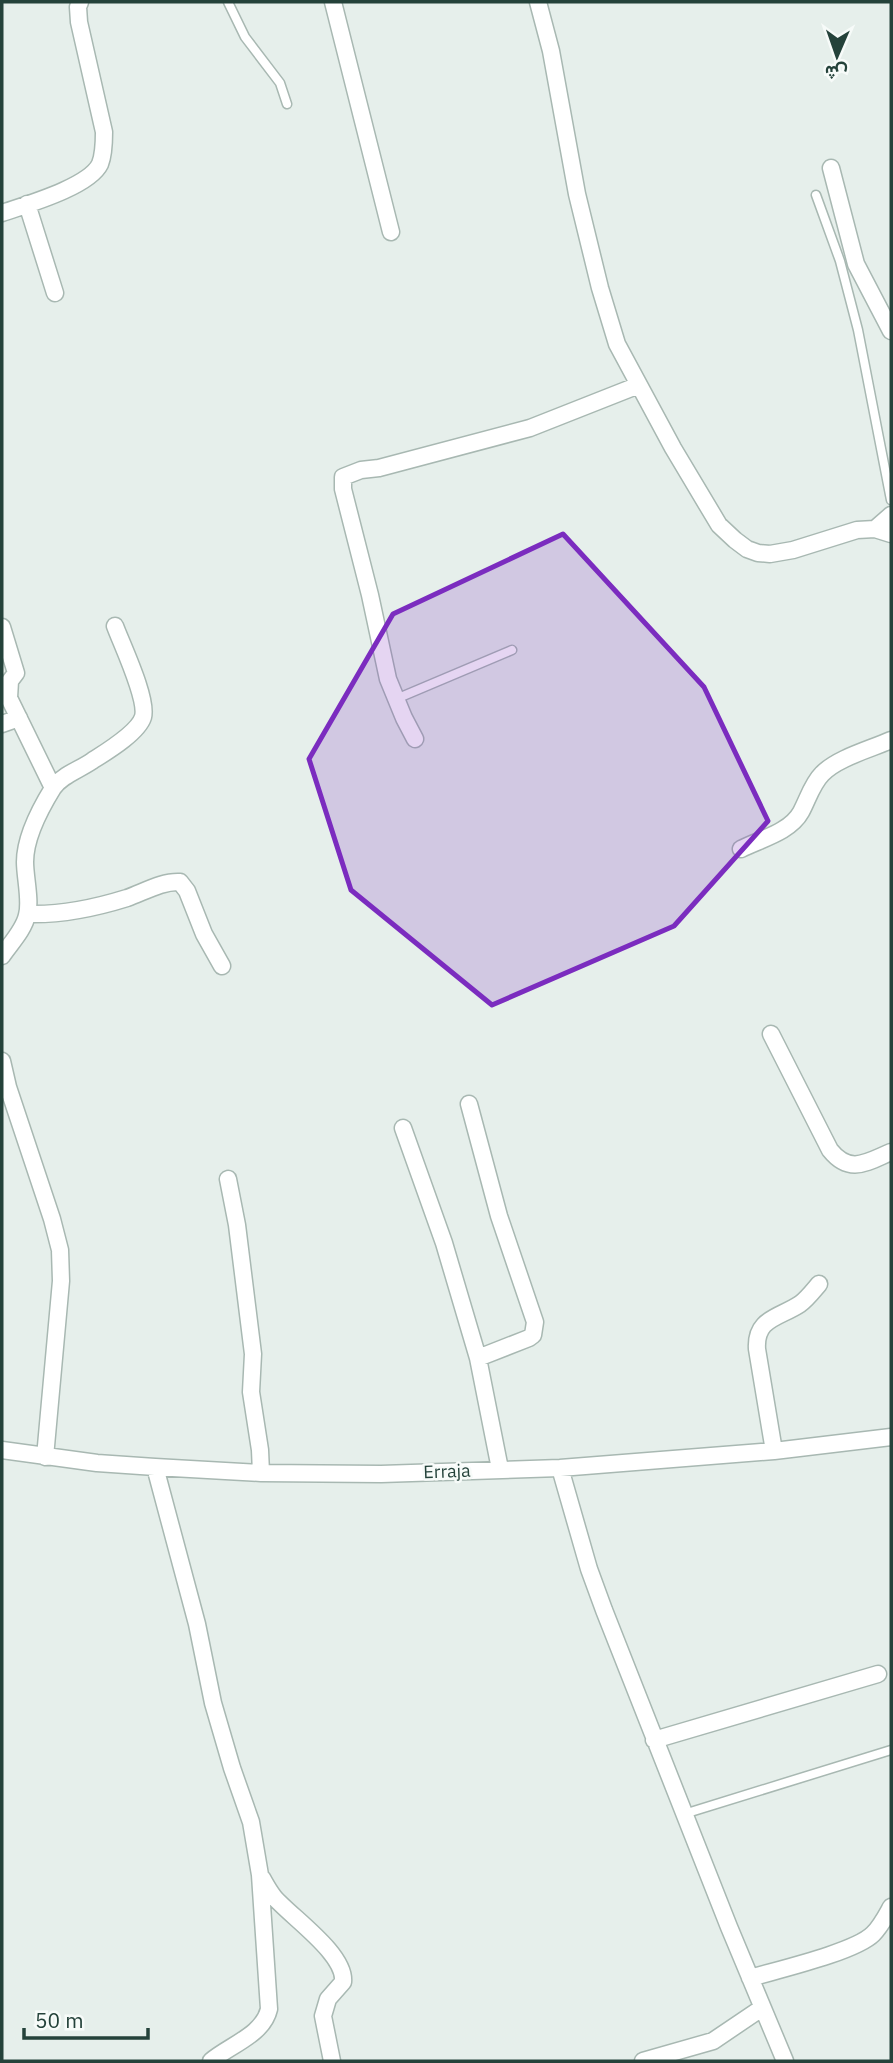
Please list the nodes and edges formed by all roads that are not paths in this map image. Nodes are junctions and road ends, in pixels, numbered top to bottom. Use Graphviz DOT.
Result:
graph roads {
  1 [pos="80,2"];
  2 [pos="228,2"];
  3 [pos="333,2"];
  4 [pos="538,2"];
  5 [pos="287,104"];
  6 [pos="831,168"];
  7 [pos="816,195"];
  8 [pos="27,204"];
  9 [pos="2,213"];
  10 [pos="391,232"];
  11 [pos="55,293"];
  12 [pos="891,331"];
  13 [pos="639,386"];
  14 [pos="891,500"];
  15 [pos="891,515"];
  16 [pos="875,528"];
  17 [pos="891,534"];
  18 [pos="114,626"];
  19 [pos="2,627"];
  20 [pos="513,650"];
  21 [pos="395,699"];
  22 [pos="19,718"];
  23 [pos="2,724"];
  24 [pos="415,739"];
  25 [pos="891,740"];
  26 [pos="53,788"];
  27 [pos="741,849"];
  28 [pos="28,914"];
  29 [pos="2,956"];
  30 [pos="222,966"];
  31 [pos="771,1034"];
  32 [pos="2,1061"];
  33 [pos="469,1104"];
  34 [pos="403,1128"];
  35 [pos="891,1152"];
  36 [pos="228,1179"];
  37 [pos="819,1284"];
  38 [pos="478,1358"];
  39 [pos="891,1437"];
  40 [pos="2,1450"];
  41 [pos="774,1451"];
  42 [pos="45,1457"];
  43 [pos="155,1467"];
  44 [pos="560,1468"];
  45 [pos="499,1469"];
  46 [pos="261,1473"];
  47 [pos="878,1674"];
  48 [pos="654,1740"];
  49 [pos="891,1750"];
  50 [pos="684,1814"];
  51 [pos="260,1875"];
  52 [pos="891,1907"];
  53 [pos="750,1978"];
  54 [pos="762,2008"];
  55 [pos="211,2061"];
  56 [pos="332,2061"];
  57 [pos="643,2061"];
  58 [pos="785,2061"];
  1 -- 8 [label="street"];
  2 -- 5 [label="lane"];
  3 -- 10 [label="street"];
  4 -- 13 [label="street"];
  6 -- 12 [label="street"];
  7 -- 14 [label="lane"];
  8 -- 9 [label="street"];
  8 -- 11 [label="street"];
  13 -- 16 [label="street"];
  13 -- 21 [label="street"];
  15 -- 16 [label="street"];
  16 -- 17 [label="street"];
  18 -- 26 [label="street"];
  19 -- 22 [label="street"];
  20 -- 21 [label="lane"];
  21 -- 24 [label="street"];
  22 -- 23 [label="street"];
  22 -- 26 [label="street"];
  25 -- 27 [label="street"];
  26 -- 28 [label="street"];
  28 -- 29 [label="street"];
  28 -- 30 [label="street"];
  31 -- 35 [label="street"];
  32 -- 42 [label="street"];
  33 -- 38 [label="street"];
  34 -- 38 [label="street"];
  36 -- 46 [label="street"];
  37 -- 41 [label="street"];
  38 -- 45 [label="street"];
  39 -- 41 [label="street, Erraja"];
  40 -- 42 [label="street, Erraja"];
  41 -- 44 [label="street, Erraja"];
  42 -- 43 [label="street, Erraja"];
  43 -- 46 [label="street, Erraja"];
  43 -- 51 [label="street"];
  44 -- 45 [label="street, Erraja"];
  44 -- 48 [label="street"];
  45 -- 46 [label="street, Erraja"];
  47 -- 48 [label="street"];
  48 -- 50 [label="street"];
  49 -- 50 [label="lane"];
  50 -- 53 [label="street"];
  51 -- 55 [label="street"];
  51 -- 56 [label="street"];
  52 -- 53 [label="street"];
  53 -- 54 [label="street"];
  54 -- 57 [label="street"];
  54 -- 58 [label="street"];
}
